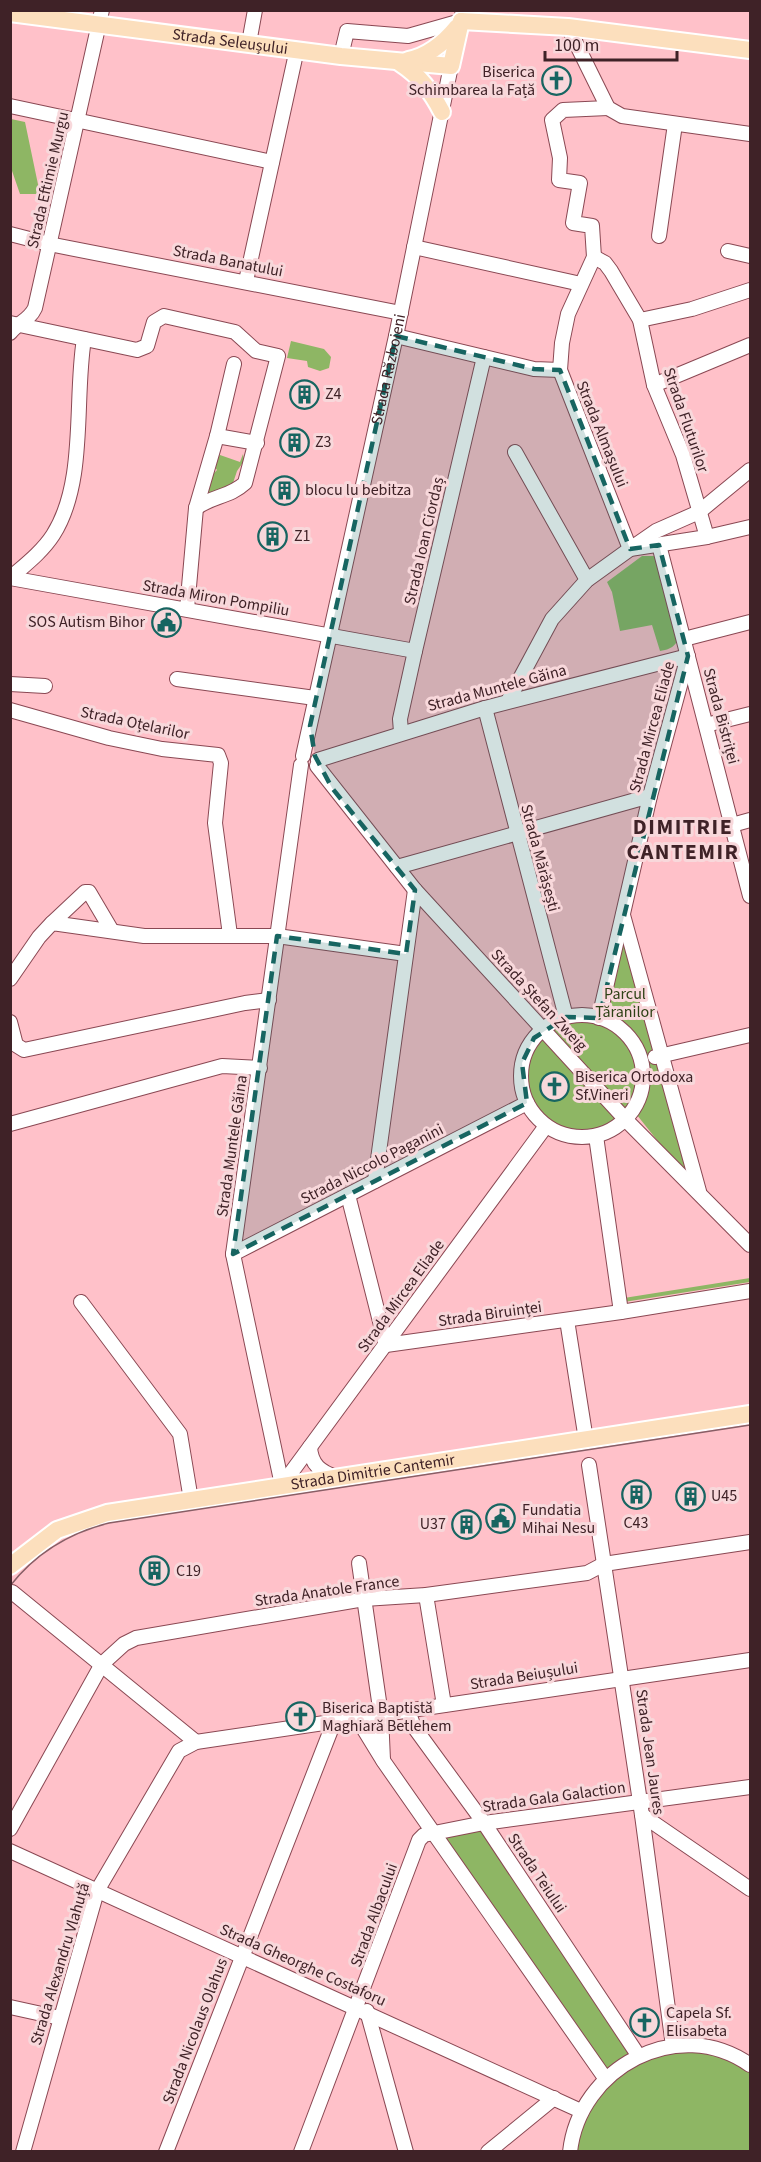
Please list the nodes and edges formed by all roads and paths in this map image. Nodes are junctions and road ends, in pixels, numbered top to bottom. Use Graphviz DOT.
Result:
graph roads {
  1 [pos="255,10"];
  2 [pos="10,13"];
  3 [pos="462,16"];
  4 [pos="101,17"];
  5 [pos="568,27"];
  6 [pos="249,43"];
  7 [pos="297,49"];
  8 [pos="750,50"];
  9 [pos="341,56"];
  10 [pos="399,62"];
  11 [pos="451,66"];
  12 [pos="10,106"];
  13 [pos="608,108"];
  14 [pos="442,112"];
  15 [pos="80,119"];
  16 [pos="675,124"];
  17 [pos="750,134"];
  18 [pos="272,162"];
  19 [pos="10,234"];
  20 [pos="659,236"];
  21 [pos="49,244"];
  22 [pos="414,247"];
  23 [pos="728,251"];
  24 [pos="750,256"];
  25 [pos="594,257"];
  26 [pos="246,281"];
  27 [pos="581,284"];
  28 [pos="750,290"];
  29 [pos="401,313"];
  30 [pos="640,320"];
  31 [pos="12,327"];
  32 [pos="396,336"];
  33 [pos="84,339"];
  34 [pos="750,345"];
  35 [pos="484,357"];
  36 [pos="234,364"];
  37 [pos="560,370"];
  38 [pos="654,385"];
  39 [pos="217,436"];
  40 [pos="257,443"];
  41 [pos="515,452"];
  42 [pos="750,470"];
  43 [pos="195,508"];
  44 [pos="699,512"];
  45 [pos="750,527"];
  46 [pos="707,537"];
  47 [pos="659,545"];
  48 [pos="630,549"];
  49 [pos="10,578"];
  50 [pos="587,580"];
  51 [pos="187,609"];
  52 [pos="750,622"];
  53 [pos="328,636"];
  54 [pos="684,639"];
  55 [pos="415,651"];
  56 [pos="688,656"];
  57 [pos="177,679"];
  58 [pos="10,684"];
  59 [pos="45,686"];
  60 [pos="315,698"];
  61 [pos="508,701"];
  62 [pos="485,708"];
  63 [pos="10,710"];
  64 [pos="750,714"];
  65 [pos="706,725"];
  66 [pos="401,732"];
  67 [pos="311,762"];
  68 [pos="650,796"];
  69 [pos="750,820"];
  70 [pos="732,825"];
  71 [pos="516,833"];
  72 [pos="397,867"];
  73 [pos="415,890"];
  74 [pos="750,896"];
  75 [pos="622,912"];
  76 [pos="52,923"];
  77 [pos="112,931"];
  78 [pos="230,935"];
  79 [pos="277,936"];
  80 [pos="406,954"];
  81 [pos="10,979"];
  82 [pos="269,1000"];
  83 [pos="566,1017"];
  84 [pos="599,1018"];
  85 [pos="10,1022"];
  86 [pos="543,1029"];
  87 [pos="750,1035"];
  88 [pos="662,1055"];
  89 [pos="641,1061"];
  90 [pos="260,1068"];
  91 [pos="527,1103"];
  92 [pos="626,1119"];
  93 [pos="10,1124"];
  94 [pos="546,1126"];
  95 [pos="596,1136"];
  96 [pos="375,1181"];
  97 [pos="699,1193"];
  98 [pos="348,1195"];
  99 [pos="749,1244"];
  100 [pos="233,1254"];
  101 [pos="750,1291"];
  102 [pos="81,1302"];
  103 [pos="621,1312"];
  104 [pos="567,1320"];
  105 [pos="386,1345"];
  106 [pos="750,1414"];
  107 [pos="586,1440"];
  108 [pos="310,1447"];
  109 [pos="589,1464"];
  110 [pos="336,1477"];
  111 [pos="282,1485"];
  112 [pos="191,1500"];
  113 [pos="750,1542"];
  114 [pos="359,1563"];
  115 [pos="604,1564"];
  116 [pos="10,1566"];
  117 [pos="12,1592"];
  118 [pos="426,1595"];
  119 [pos="364,1599"];
  120 [pos="750,1660"];
  121 [pos="102,1664"];
  122 [pos="622,1678"];
  123 [pos="444,1705"];
  124 [pos="408,1711"];
  125 [pos="381,1715"];
  126 [pos="357,1718"];
  127 [pos="334,1722"];
  128 [pos="196,1742"];
  129 [pos="384,1762"];
  130 [pos="750,1787"];
  131 [pos="641,1808"];
  132 [pos="484,1823"];
  133 [pos="10,1829"];
  134 [pos="434,1831"];
  135 [pos="10,1851"];
  136 [pos="750,1889"];
  137 [pos="98,1891"];
  138 [pos="242,1955"];
  139 [pos="10,2007"];
  140 [pos="362,2010"];
  141 [pos="60,2018"];
  142 [pos="674,2046"];
  143 [pos="638,2055"];
  144 [pos="749,2061"];
  145 [pos="605,2078"];
  146 [pos="554,2098"];
  147 [pos="580,2111"];
  148 [pos="23,2151"];
  149 [pos="166,2151"];
  150 [pos="301,2151"];
  151 [pos="406,2151"];
  152 [pos="488,2151"];
  153 [pos="570,2151"];
  1 -- 6 [label="street"];
  2 -- 4 [label="main road, Strada Seleușului"];
  3 -- 5 [label="main road"];
  3 -- 9 [label="street"];
  3 -- 10 [label="main road"];
  3 -- 11 [label="main road, Strada Războieni"];
  4 -- 6 [label="main road, Strada Seleușului"];
  4 -- 15 [label="street, Strada Eftimie Murgu"];
  5 -- 8 [label="main road"];
  5 -- 13 [label="street"];
  6 -- 7 [label="main road, Strada Seleușului"];
  7 -- 9 [label="main road, Strada Seleușului"];
  7 -- 18 [label="street"];
  9 -- 10 [label="main road, Strada Seleușului"];
  10 -- 11 [label="main road, Strada Seleușului"];
  10 -- 14 [label="main road"];
  11 -- 14 [label="street, Strada Războieni"];
  12 -- 15 [label="street"];
  13 -- 16 [label="street"];
  13 -- 25 [label="street, Strada Almașului"];
  14 -- 22 [label="street, Strada Războieni"];
  15 -- 18 [label="street"];
  15 -- 21 [label="street, Strada Eftimie Murgu"];
  16 -- 17 [label="street"];
  16 -- 20 [label="street"];
  18 -- 26 [label="street"];
  19 -- 21 [label="street, Strada Banatului"];
  21 -- 26 [label="street, Strada Banatului"];
  21 -- 31 [label="street, Strada Eftimie Murgu"];
  22 -- 27 [label="street"];
  22 -- 29 [label="street, Strada Războieni"];
  23 -- 24 [label="street"];
  25 -- 27 [label="street, Strada Almașului"];
  25 -- 30 [label="street, Strada Fluturilor"];
  26 -- 29 [label="street, Strada Banatului"];
  27 -- 37 [label="street, Strada Almașului"];
  28 -- 30 [label="street"];
  29 -- 32 [label="street, Strada Războieni"];
  30 -- 38 [label="street, Strada Fluturilor"];
  31 -- 33 [label="street"];
  32 -- 35 [label="street"];
  32 -- 53 [label="street, Strada Războieni"];
  33 -- 40 [label="street"];
  33 -- 49 [label="street"];
  34 -- 38 [label="street"];
  35 -- 37 [label="street"];
  35 -- 55 [label="street, Strada Ioan Ciordaș"];
  36 -- 39 [label="street"];
  37 -- 48 [label="street, Strada Almașului"];
  38 -- 44 [label="street, Strada Fluturilor"];
  39 -- 40 [label="street"];
  39 -- 43 [label="street"];
  40 -- 43 [label="street"];
  41 -- 50 [label="street"];
  42 -- 44 [label="street"];
  43 -- 51 [label="street"];
  44 -- 46 [label="street, Strada Fluturilor"];
  44 -- 48 [label="street"];
  45 -- 46 [label="street"];
  46 -- 47 [label="street"];
  47 -- 48 [label="street"];
  47 -- 54 [label="street, Strada Bistriței"];
  48 -- 50 [label="street"];
  49 -- 51 [label="street, Strada Miron Pompiliu"];
  50 -- 61 [label="street"];
  51 -- 53 [label="street, Strada Miron Pompiliu"];
  52 -- 54 [label="street"];
  53 -- 55 [label="street, Strada Miron Pompiliu"];
  53 -- 60 [label="street, Strada Războieni"];
  54 -- 56 [label="street, Strada Bistriței"];
  55 -- 66 [label="street, Strada Ioan Ciordaș"];
  56 -- 61 [label="street, Strada Muntele Găina"];
  56 -- 65 [label="street, Strada Bistriței"];
  56 -- 68 [label="street, Strada Mircea Eliade"];
  57 -- 60 [label="street"];
  58 -- 59 [label="street"];
  60 -- 67 [label="street, Strada Războieni"];
  61 -- 62 [label="street, Strada Muntele Găina"];
  62 -- 66 [label="street, Strada Muntele Găina"];
  62 -- 71 [label="street, Strada Mărășești"];
  63 -- 78 [label="street, Strada Oțelarilor"];
  64 -- 65 [label="street"];
  65 -- 70 [label="street, Strada Bistriței"];
  66 -- 67 [label="street, Strada Muntele Găina"];
  67 -- 72 [label="street, Strada Ștefan Zweig"];
  67 -- 79 [label="street, Strada Muntele Găina"];
  68 -- 71 [label="street"];
  68 -- 75 [label="street, Strada Mircea Eliade"];
  69 -- 70 [label="street"];
  70 -- 74 [label="street, Strada Bistriței"];
  71 -- 72 [label="street"];
  71 -- 83 [label="street, Strada Mărășești"];
  72 -- 73 [label="street, Strada Ștefan Zweig"];
  73 -- 80 [label="street"];
  73 -- 86 [label="street, Strada Ștefan Zweig"];
  75 -- 84 [label="street, Strada Mircea Eliade"];
  75 -- 88 [label="street"];
  76 -- 77 [label="street"];
  76 -- 77 [label="street"];
  76 -- 81 [label="street"];
  77 -- 78 [label="street"];
  78 -- 79 [label="street"];
  79 -- 80 [label="street"];
  79 -- 82 [label="street, Strada Muntele Găina"];
  80 -- 96 [label="street"];
  82 -- 85 [label="street"];
  82 -- 90 [label="street, Strada Muntele Găina"];
  83 -- 84 [label="street"];
  83 -- 86 [label="street"];
  84 -- 89 [label="street"];
  86 -- 91 [label="street"];
  86 -- 92 [label="street, Strada Ștefan Zweig"];
  87 -- 88 [label="street"];
  88 -- 89 [label="street"];
  88 -- 97 [label="street"];
  89 -- 92 [label="street"];
  90 -- 93 [label="street"];
  90 -- 100 [label="street, Strada Muntele Găina"];
  91 -- 94 [label="street"];
  91 -- 96 [label="street, Strada Niccolo Paganini"];
  92 -- 95 [label="street"];
  92 -- 97 [label="street, Strada Ștefan Zweig"];
  94 -- 95 [label="street"];
  94 -- 105 [label="street, Strada Mircea Eliade"];
  95 -- 103 [label="street"];
  96 -- 98 [label="street, Strada Niccolo Paganini"];
  97 -- 99 [label="street, Strada Ștefan Zweig"];
  98 -- 100 [label="street, Strada Niccolo Paganini"];
  98 -- 105 [label="street"];
  100 -- 111 [label="street, Strada Muntele Găina"];
  101 -- 103 [label="street, Strada Biruinței"];
  102 -- 112 [label="street"];
  103 -- 104 [label="street, Strada Biruinței"];
  104 -- 105 [label="street, Strada Biruinței"];
  104 -- 107 [label="street"];
  105 -- 108 [label="street, Strada Mircea Eliade"];
  106 -- 107 [label="main road, Strada Dimitrie Cantemir"];
  107 -- 110 [label="main road, Strada Dimitrie Cantemir"];
  108 -- 110 [label="street"];
  108 -- 111 [label="street, Strada Mircea Eliade"];
  109 -- 115 [label="street, Strada Jean Jaures"];
  110 -- 111 [label="main road, Strada Dimitrie Cantemir"];
  111 -- 112 [label="main road, Strada Dimitrie Cantemir"];
  112 -- 116 [label="main road, Strada Dimitrie Cantemir"];
  113 -- 115 [label="street, Strada Anatole France"];
  114 -- 119 [label="street"];
  115 -- 118 [label="street, Strada Anatole France"];
  115 -- 122 [label="street, Strada Jean Jaures"];
  117 -- 121 [label="street"];
  118 -- 119 [label="street, Strada Anatole France"];
  118 -- 123 [label="street"];
  119 -- 121 [label="street, Strada Anatole France"];
  119 -- 125 [label="street"];
  120 -- 122 [label="street, Strada Beiușului"];
  121 -- 128 [label="street"];
  121 -- 133 [label="street, Strada Anatole France"];
  122 -- 123 [label="street, Strada Beiușului"];
  122 -- 131 [label="street, Strada Jean Jaures"];
  123 -- 124 [label="street, Strada Beiușului"];
  124 -- 125 [label="street, Strada Beiușului"];
  124 -- 132 [label="street, Strada Teiului"];
  125 -- 126 [label="street, Strada Beiușului"];
  125 -- 129 [label="street"];
  126 -- 127 [label="street, Strada Beiușului"];
  126 -- 129 [label="street"];
  127 -- 128 [label="street, Strada Beiușului"];
  127 -- 138 [label="street, Strada Nicolaus Olahus"];
  128 -- 137 [label="street, Strada Alexandru Vlahuță"];
  129 -- 134 [label="street"];
  130 -- 131 [label="street, Strada Gala Galaction"];
  131 -- 132 [label="street, Strada Gala Galaction"];
  131 -- 136 [label="street"];
  131 -- 142 [label="street, Strada Jean Jaures"];
  132 -- 134 [label="street, Strada Gala Galaction"];
  132 -- 143 [label="street, Strada Teiului"];
  134 -- 140 [label="street, Strada Albacului"];
  134 -- 145 [label="street"];
  135 -- 137 [label="street, Strada Gheorghe Costaforu"];
  137 -- 138 [label="street, Strada Gheorghe Costaforu"];
  137 -- 141 [label="street, Strada Alexandru Vlahuță"];
  138 -- 140 [label="street, Strada Gheorghe Costaforu"];
  138 -- 149 [label="street, Strada Nicolaus Olahus"];
  139 -- 141 [label="street"];
  140 -- 146 [label="street, Strada Gheorghe Costaforu"];
  140 -- 150 [label="street, Strada Albacului"];
  140 -- 151 [label="street"];
  141 -- 148 [label="street, Strada Alexandru Vlahuță"];
  142 -- 143 [label="street"];
  142 -- 144 [label="street"];
  143 -- 145 [label="street"];
  145 -- 147 [label="street"];
  146 -- 147 [label="street, Strada Gheorghe Costaforu"];
  146 -- 152 [label="street"];
  147 -- 153 [label="street"];
}
